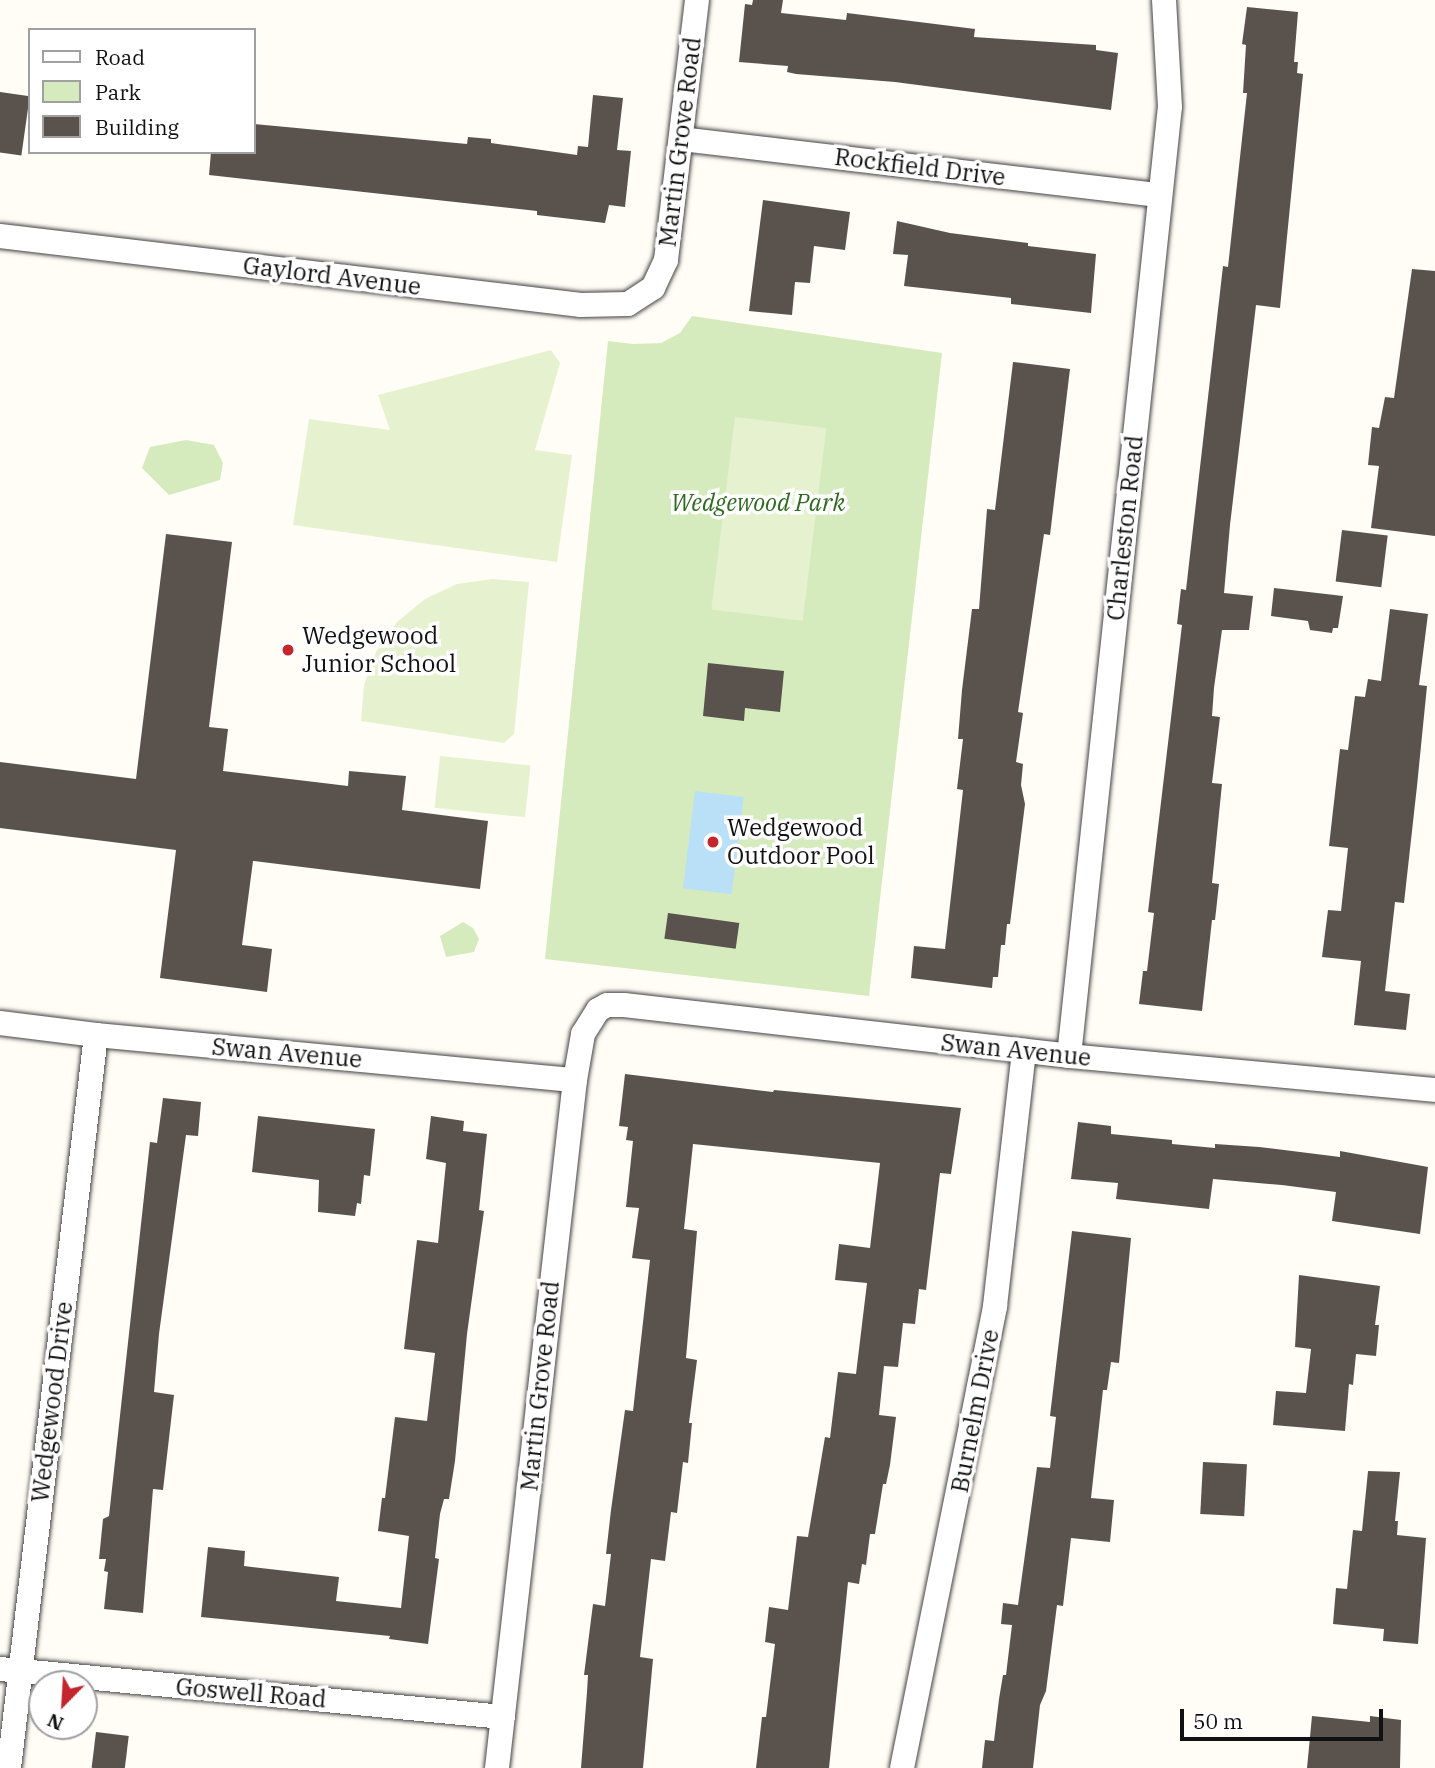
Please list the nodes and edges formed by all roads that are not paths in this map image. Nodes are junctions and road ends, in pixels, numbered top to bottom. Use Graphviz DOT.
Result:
graph roads {
  1 [pos="697,0"];
  2 [pos="1164,0"];
  3 [pos="681,139"];
  4 [pos="1160,195"];
  5 [pos="0,236"];
  6 [pos="657,282"];
  7 [pos="598,1010"];
  8 [pos="0,1023"];
  9 [pos="96,1035"];
  10 [pos="1024,1051"];
  11 [pos="1069,1056"];
  12 [pos="575,1080"];
  13 [pos="1435,1090"];
  14 [pos="10,1670"];
  15 [pos="503,1717"];
  16 [pos="9,1768"];
  17 [pos="497,1768"];
  18 [pos="902,1768"];
  1 -- 3 [label="street, Martin Grove Road"];
  2 -- 4 [label="street, Charleston Road"];
  3 -- 4 [label="street, Rockfield Drive"];
  3 -- 6 [label="street, Martin Grove Road"];
  4 -- 11 [label="street, Charleston Road"];
  5 -- 6 [label="street, Gaylord Avenue"];
  7 -- 10 [label="street, Swan Avenue"];
  7 -- 12 [label="street, Martin Grove Road"];
  8 -- 9 [label="street, Swan Avenue"];
  9 -- 12 [label="street, Swan Avenue"];
  9 -- 14 [label="street, Wedgewood Drive"];
  10 -- 11 [label="street, Swan Avenue"];
  10 -- 18 [label="street, Burnelm Drive"];
  11 -- 13 [label="street, Swan Avenue"];
  12 -- 15 [label="street, Martin Grove Road"];
  14 -- 15 [label="street, Goswell Road"];
  14 -- 16 [label="street, Wedgewood Drive"];
  15 -- 17 [label="street, Martin Grove Road"];
}
